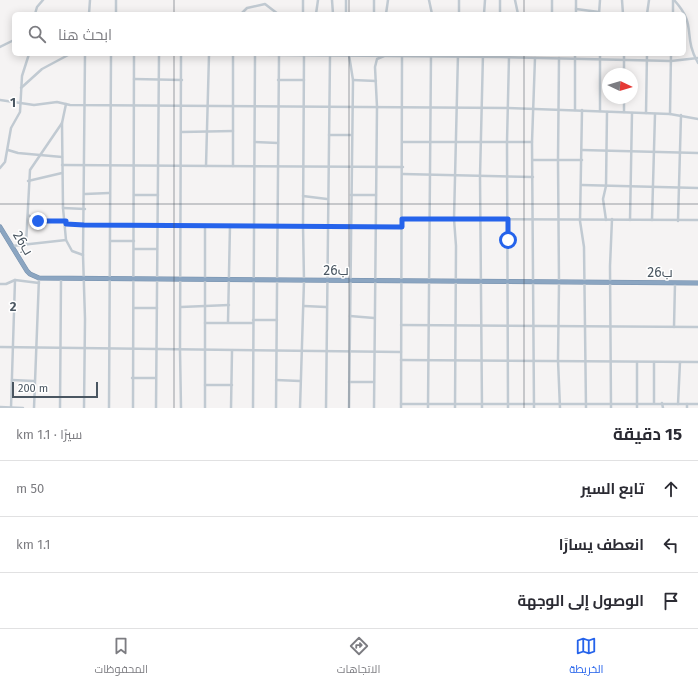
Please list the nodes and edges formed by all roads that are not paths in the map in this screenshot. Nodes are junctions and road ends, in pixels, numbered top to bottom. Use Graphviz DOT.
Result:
graph roads {
  1 [pos="43,0"];
  2 [pos="90,0"];
  3 [pos="116,0"];
  4 [pos="303,0"];
  5 [pos="318,0"];
  6 [pos="332,0"];
  7 [pos="346,0"];
  8 [pos="374,0"];
  9 [pos="388,0"];
  10 [pos="429,0"];
  11 [pos="459,0"];
  12 [pos="485,0"];
  13 [pos="500,0"];
  14 [pos="515,0"];
  15 [pos="552,0"];
  16 [pos="576,0"];
  17 [pos="600,0"];
  18 [pos="622,0"];
  19 [pos="649,0"];
  20 [pos="674,0"];
  21 [pos="686,8"];
  22 [pos="576,9"];
  23 [pos="36,12"];
  24 [pos="88,12"];
  25 [pos="116,12"];
  26 [pos="243,12"];
  27 [pos="275,12"];
  28 [pos="303,12"];
  29 [pos="316,12"];
  30 [pos="333,12"];
  31 [pos="346,12"];
  32 [pos="374,12"];
  33 [pos="386,12"];
  34 [pos="432,12"];
  35 [pos="459,12"];
  36 [pos="484,12"];
  37 [pos="500,12"];
  38 [pos="518,12"];
  39 [pos="552,12"];
  40 [pos="593,12"];
  41 [pos="599,12"];
  42 [pos="623,12"];
  43 [pos="647,12"];
  44 [pos="673,12"];
  45 [pos="694,34"];
  46 [pos="12,41"];
  47 [pos="0,47"];
  48 [pos="28,56"];
  49 [pos="66,56"];
  50 [pos="85,56"];
  51 [pos="111,56"];
  52 [pos="134,56"];
  53 [pos="159,56"];
  54 [pos="181,56"];
  55 [pos="209,56"];
  56 [pos="233,56"];
  57 [pos="255,56"];
  58 [pos="279,56"];
  59 [pos="304,56"];
  60 [pos="332,56"];
  61 [pos="349,56"];
  62 [pos="384,56"];
  63 [pos="394,56"];
  64 [pos="416,56"];
  65 [pos="431,56"];
  66 [pos="458,56"];
  67 [pos="483,56"];
  68 [pos="505,56"];
  69 [pos="527,56"];
  70 [pos="647,56"];
  71 [pos="671,56"];
  72 [pos="402,57"];
  73 [pos="509,57"];
  74 [pos="535,58"];
  75 [pos="550,58"];
  76 [pos="559,58"];
  77 [pos="696,58"];
  78 [pos="575,59"];
  79 [pos="600,59"];
  80 [pos="624,59"];
  81 [pos="647,60"];
  82 [pos="671,61"];
  83 [pos="698,64"];
  84 [pos="624,68"];
  85 [pos="134,79"];
  86 [pos="158,79"];
  87 [pos="182,80"];
  88 [pos="278,80"];
  89 [pos="304,80"];
  90 [pos="353,80"];
  91 [pos="376,81"];
  92 [pos="21,88"];
  93 [pos="0,100"];
  94 [pos="20,102"];
  95 [pos="66,104"];
  96 [pos="624,104"];
  97 [pos="85,105"];
  98 [pos="110,105"];
  99 [pos="134,106"];
  100 [pos="158,106"];
  101 [pos="182,106"];
  102 [pos="207,106"];
  103 [pos="234,106"];
  104 [pos="255,106"];
  105 [pos="278,107"];
  106 [pos="304,107"];
  107 [pos="329,107"];
  108 [pos="352,107"];
  109 [pos="377,107"];
  110 [pos="403,107"];
  111 [pos="431,108"];
  112 [pos="456,108"];
  113 [pos="482,108"];
  114 [pos="508,108"];
  115 [pos="534,109"];
  116 [pos="558,109"];
  117 [pos="575,110"];
  118 [pos="582,110"];
  119 [pos="600,111"];
  120 [pos="607,112"];
  121 [pos="624,112"];
  122 [pos="632,113"];
  123 [pos="646,113"];
  124 [pos="655,114"];
  125 [pos="670,114"];
  126 [pos="681,115"];
  127 [pos="698,119"];
  128 [pos="62,123"];
  129 [pos="233,131"];
  130 [pos="182,132"];
  131 [pos="207,132"];
  132 [pos="329,135"];
  133 [pos="351,135"];
  134 [pos="456,141"];
  135 [pos="481,141"];
  136 [pos="255,142"];
  137 [pos="403,142"];
  138 [pos="430,142"];
  139 [pos="507,142"];
  140 [pos="532,142"];
  141 [pos="278,143"];
  142 [pos="8,150"];
  143 [pos="582,150"];
  144 [pos="606,151"];
  145 [pos="631,152"];
  146 [pos="654,152"];
  147 [pos="679,152"];
  148 [pos="698,153"];
  149 [pos="39,155"];
  150 [pos="62,157"];
  151 [pos="533,160"];
  152 [pos="558,160"];
  153 [pos="582,160"];
  154 [pos="62,165"];
  155 [pos="84,165"];
  156 [pos="134,165"];
  157 [pos="110,166"];
  158 [pos="158,166"];
  159 [pos="182,166"];
  160 [pos="206,166"];
  161 [pos="233,166"];
  162 [pos="255,166"];
  163 [pos="278,167"];
  164 [pos="303,167"];
  165 [pos="328,167"];
  166 [pos="352,167"];
  167 [pos="376,167"];
  168 [pos="403,167"];
  169 [pos="0,168"];
  170 [pos="62,173"];
  171 [pos="403,174"];
  172 [pos="430,175"];
  173 [pos="455,176"];
  174 [pos="480,176"];
  175 [pos="507,176"];
  176 [pos="533,177"];
  177 [pos="28,181"];
  178 [pos="582,186"];
  179 [pos="606,186"];
  180 [pos="629,186"];
  181 [pos="653,187"];
  182 [pos="678,188"];
  183 [pos="698,188"];
  184 [pos="109,193"];
  185 [pos="85,194"];
  186 [pos="134,195"];
  187 [pos="158,195"];
  188 [pos="351,195"];
  189 [pos="376,195"];
  190 [pos="303,196"];
  191 [pos="327,199"];
  192 [pos="64,208"];
  193 [pos="85,208"];
  194 [pos="28,214"];
  195 [pos="402,219"];
  196 [pos="430,219"];
  197 [pos="454,219"];
  198 [pos="481,219"];
  199 [pos="508,219"];
  200 [pos="533,219"];
  201 [pos="612,219"];
  202 [pos="558,220"];
  203 [pos="580,220"];
  204 [pos="606,220"];
  205 [pos="630,220"];
  206 [pos="652,220"];
  207 [pos="678,220"];
  208 [pos="698,220"];
  209 [pos="66,223"];
  210 [pos="134,224"];
  211 [pos="84,225"];
  212 [pos="110,225"];
  213 [pos="158,225"];
  214 [pos="181,225"];
  215 [pos="205,225"];
  216 [pos="230,225"];
  217 [pos="303,225"];
  218 [pos="328,225"];
  219 [pos="253,226"];
  220 [pos="278,226"];
  221 [pos="352,226"];
  222 [pos="375,226"];
  223 [pos="0,227"];
  224 [pos="402,227"];
  225 [pos="66,240"];
  226 [pos="110,241"];
  227 [pos="134,241"];
  228 [pos="26,244"];
  229 [pos="12,246"];
  230 [pos="134,249"];
  231 [pos="157,249"];
  232 [pos="83,255"];
  233 [pos="39,278"];
  234 [pos="61,278"];
  235 [pos="84,279"];
  236 [pos="110,279"];
  237 [pos="135,279"];
  238 [pos="157,279"];
  239 [pos="181,279"];
  240 [pos="206,279"];
  241 [pos="15,280"];
  242 [pos="230,280"];
  243 [pos="255,280"];
  244 [pos="278,280"];
  245 [pos="304,281"];
  246 [pos="327,281"];
  247 [pos="351,281"];
  248 [pos="374,281"];
  249 [pos="402,282"];
  250 [pos="430,282"];
  251 [pos="455,282"];
  252 [pos="482,282"];
  253 [pos="39,283"];
  254 [pos="508,283"];
  255 [pos="534,283"];
  256 [pos="560,283"];
  257 [pos="584,283"];
  258 [pos="675,283"];
  259 [pos="698,283"];
  260 [pos="0,284"];
  261 [pos="610,284"];
  262 [pos="229,305"];
  263 [pos="205,306"];
  264 [pos="304,306"];
  265 [pos="180,307"];
  266 [pos="326,307"];
  267 [pos="134,308"];
  268 [pos="157,308"];
  269 [pos="350,316"];
  270 [pos="374,318"];
  271 [pos="277,320"];
  272 [pos="253,321"];
  273 [pos="228,322"];
  274 [pos="205,323"];
  275 [pos="401,325"];
  276 [pos="428,325"];
  277 [pos="454,325"];
  278 [pos="482,326"];
  279 [pos="507,326"];
  280 [pos="533,326"];
  281 [pos="559,326"];
  282 [pos="584,327"];
  283 [pos="610,327"];
  284 [pos="674,327"];
  285 [pos="698,327"];
  286 [pos="0,348"];
  287 [pos="12,348"];
  288 [pos="36,348"];
  289 [pos="60,348"];
  290 [pos="84,348"];
  291 [pos="109,348"];
  292 [pos="133,349"];
  293 [pos="156,350"];
  294 [pos="180,350"];
  295 [pos="204,350"];
  296 [pos="232,351"];
  297 [pos="252,351"];
  298 [pos="301,351"];
  299 [pos="326,351"];
  300 [pos="349,351"];
  301 [pos="374,351"];
  302 [pos="276,352"];
  303 [pos="401,352"];
  304 [pos="533,359"];
  305 [pos="401,360"];
  306 [pos="428,360"];
  307 [pos="454,360"];
  308 [pos="481,360"];
  309 [pos="508,360"];
  310 [pos="558,360"];
  311 [pos="585,361"];
  312 [pos="611,362"];
  313 [pos="637,362"];
  314 [pos="654,362"];
  315 [pos="680,362"];
  316 [pos="698,362"];
  317 [pos="132,378"];
  318 [pos="155,378"];
  319 [pos="12,380"];
  320 [pos="34,380"];
  321 [pos="276,380"];
  322 [pos="300,381"];
  323 [pos="349,382"];
  324 [pos="374,382"];
  325 [pos="205,385"];
  326 [pos="232,385"];
  327 [pos="428,403"];
  328 [pos="482,403"];
  329 [pos="508,403"];
  330 [pos="534,403"];
  331 [pos="654,403"];
  332 [pos="662,403"];
  333 [pos="401,404"];
  334 [pos="455,404"];
  335 [pos="559,404"];
  336 [pos="586,404"];
  337 [pos="611,404"];
  338 [pos="637,404"];
  339 [pos="678,404"];
  340 [pos="687,404"];
  341 [pos="698,404"];
  342 [pos="0,407"];
  343 [pos="11,408"];
  344 [pos="22,408"];
  345 [pos="34,408"];
  346 [pos="60,408"];
  347 [pos="84,408"];
  348 [pos="109,408"];
  349 [pos="133,408"];
  350 [pos="156,408"];
  351 [pos="181,408"];
  352 [pos="205,408"];
  353 [pos="231,408"];
  354 [pos="253,408"];
  355 [pos="276,408"];
  356 [pos="300,408"];
  357 [pos="326,408"];
  358 [pos="348,408"];
  359 [pos="374,408"];
  360 [pos="401,408"];
  361 [pos="428,408"];
  362 [pos="455,408"];
  363 [pos="482,408"];
  364 [pos="508,408"];
  365 [pos="534,408"];
  366 [pos="560,408"];
  367 [pos="586,408"];
  368 [pos="611,408"];
  369 [pos="637,408"];
  370 [pos="663,408"];
  371 [pos="687,408"];
  1 -- 23 [label="street"];
  2 -- 24 [label="street"];
  3 -- 25 [label="street"];
  4 -- 28 [label="street"];
  5 -- 29 [label="street"];
  6 -- 30 [label="street"];
  7 -- 31 [label="street"];
  8 -- 32 [label="street"];
  9 -- 33 [label="street"];
  10 -- 34 [label="street"];
  11 -- 35 [label="street"];
  12 -- 36 [label="street"];
  13 -- 37 [label="street"];
  14 -- 38 [label="street"];
  15 -- 39 [label="street"];
  16 -- 22 [label="street"];
  17 -- 41 [label="street"];
  18 -- 42 [label="street"];
  19 -- 43 [label="street"];
  20 -- 21 [label="street"];
  20 -- 44 [label="street"];
  22 -- 40 [label="street"];
  26 -- 27 [label="street"];
  45 -- 77 [label="street"];
  46 -- 47 [label="street"];
  48 -- 92 [label="street"];
  49 -- 92 [label="street"];
  50 -- 97 [label="street"];
  51 -- 98 [label="street"];
  52 -- 85 [label="street"];
  53 -- 86 [label="street"];
  54 -- 87 [label="street"];
  55 -- 102 [label="street"];
  56 -- 103 [label="street"];
  57 -- 104 [label="street"];
  58 -- 88 [label="street"];
  59 -- 89 [label="street"];
  60 -- 107 [label="street"];
  61 -- 90 [label="street"];
  62 -- 91 [label="street"];
  63 -- 72 [label="street"];
  64 -- 72 [label="street"];
  65 -- 111 [label="street"];
  66 -- 112 [label="street"];
  67 -- 113 [label="street"];
  68 -- 73 [label="street"];
  69 -- 73 [label="street"];
  69 -- 74 [label="street"];
  70 -- 81 [label="street"];
  71 -- 82 [label="street"];
  72 -- 110 [label="street"];
  73 -- 114 [label="street"];
  74 -- 75 [label="street"];
  74 -- 115 [label="street"];
  75 -- 76 [label="street"];
  76 -- 78 [label="street"];
  76 -- 116 [label="street"];
  77 -- 82 [label="street"];
  77 -- 83 [label="street"];
  78 -- 79 [label="street"];
  78 -- 117 [label="street"];
  79 -- 80 [label="street"];
  79 -- 119 [label="street"];
  80 -- 81 [label="street"];
  80 -- 84 [label="street"];
  81 -- 82 [label="street"];
  81 -- 123 [label="street"];
  82 -- 125 [label="street"];
  85 -- 86 [label="street"];
  85 -- 99 [label="street"];
  86 -- 87 [label="street"];
  86 -- 100 [label="street"];
  87 -- 101 [label="street"];
  88 -- 89 [label="street"];
  88 -- 105 [label="street"];
  89 -- 106 [label="street"];
  90 -- 91 [label="street"];
  90 -- 108 [label="street"];
  91 -- 109 [label="street"];
  92 -- 94 [label="street"];
  93 -- 94 [label="street"];
  94 -- 95 [label="street"];
  94 -- 142 [label="street"];
  95 -- 97 [label="street"];
  95 -- 128 [label="street"];
  96 -- 121 [label="street"];
  97 -- 98 [label="street"];
  97 -- 155 [label="street"];
  98 -- 99 [label="street"];
  98 -- 157 [label="street"];
  99 -- 100 [label="street"];
  99 -- 156 [label="street"];
  100 -- 101 [label="street"];
  100 -- 158 [label="street"];
  101 -- 102 [label="street"];
  101 -- 130 [label="street"];
  102 -- 103 [label="street"];
  102 -- 131 [label="street"];
  103 -- 104 [label="street"];
  103 -- 129 [label="street"];
  104 -- 105 [label="street"];
  104 -- 136 [label="street"];
  105 -- 106 [label="street"];
  105 -- 141 [label="street"];
  106 -- 107 [label="street"];
  106 -- 164 [label="street"];
  107 -- 108 [label="street"];
  107 -- 132 [label="street"];
  108 -- 109 [label="street"];
  108 -- 133 [label="street"];
  109 -- 110 [label="street"];
  109 -- 167 [label="street"];
  110 -- 111 [label="street"];
  110 -- 137 [label="street"];
  111 -- 112 [label="street"];
  111 -- 138 [label="street"];
  112 -- 113 [label="street"];
  112 -- 134 [label="street"];
  113 -- 114 [label="street"];
  113 -- 135 [label="street"];
  114 -- 115 [label="street"];
  114 -- 139 [label="street"];
  115 -- 116 [label="street"];
  115 -- 140 [label="street"];
  116 -- 117 [label="street"];
  116 -- 152 [label="street"];
  117 -- 118 [label="street"];
  118 -- 119 [label="street"];
  118 -- 143 [label="street"];
  119 -- 120 [label="street"];
  120 -- 121 [label="street"];
  120 -- 144 [label="street"];
  121 -- 122 [label="street"];
  122 -- 123 [label="street"];
  122 -- 145 [label="street"];
  123 -- 124 [label="street"];
  124 -- 125 [label="street"];
  124 -- 146 [label="street"];
  125 -- 126 [label="street"];
  126 -- 127 [label="street"];
  126 -- 147 [label="street"];
  128 -- 149 [label="street"];
  128 -- 150 [label="street"];
  129 -- 131 [label="street"];
  129 -- 161 [label="street"];
  130 -- 131 [label="street"];
  130 -- 159 [label="street"];
  131 -- 160 [label="street"];
  132 -- 133 [label="street"];
  132 -- 165 [label="street"];
  133 -- 166 [label="street"];
  134 -- 135 [label="street"];
  134 -- 138 [label="street"];
  134 -- 173 [label="street"];
  135 -- 139 [label="street"];
  135 -- 174 [label="street"];
  136 -- 141 [label="street"];
  136 -- 162 [label="street"];
  137 -- 138 [label="street"];
  137 -- 168 [label="street"];
  138 -- 172 [label="street"];
  139 -- 140 [label="street"];
  139 -- 175 [label="street"];
  140 -- 151 [label="street"];
  141 -- 163 [label="street"];
  142 -- 149 [label="street"];
  142 -- 169 [label="street"];
  143 -- 144 [label="street"];
  143 -- 153 [label="street"];
  144 -- 145 [label="street"];
  144 -- 179 [label="street"];
  145 -- 146 [label="street"];
  145 -- 180 [label="street"];
  146 -- 147 [label="street"];
  146 -- 181 [label="street"];
  147 -- 148 [label="street"];
  147 -- 182 [label="street"];
  149 -- 150 [label="street"];
  149 -- 177 [label="street"];
  150 -- 154 [label="street"];
  151 -- 152 [label="street"];
  151 -- 176 [label="street"];
  152 -- 153 [label="street"];
  152 -- 202 [label="street"];
  153 -- 178 [label="street"];
  154 -- 155 [label="street"];
  154 -- 170 [label="street"];
  155 -- 157 [label="street"];
  155 -- 185 [label="street"];
  156 -- 157 [label="street"];
  156 -- 158 [label="street"];
  156 -- 186 [label="street"];
  157 -- 184 [label="street"];
  158 -- 159 [label="street"];
  158 -- 187 [label="street"];
  159 -- 160 [label="street"];
  159 -- 214 [label="street"];
  160 -- 161 [label="street"];
  161 -- 162 [label="street"];
  162 -- 163 [label="street"];
  162 -- 219 [label="street"];
  163 -- 164 [label="street"];
  163 -- 220 [label="street"];
  164 -- 165 [label="street"];
  164 -- 190 [label="street"];
  165 -- 166 [label="street"];
  165 -- 191 [label="street"];
  166 -- 167 [label="street"];
  166 -- 188 [label="street"];
  167 -- 168 [label="street"];
  167 -- 189 [label="street"];
  168 -- 171 [label="street"];
  170 -- 177 [label="street"];
  170 -- 192 [label="street"];
  171 -- 172 [label="street"];
  171 -- 195 [label="street"];
  172 -- 173 [label="street"];
  172 -- 196 [label="street"];
  173 -- 174 [label="street"];
  173 -- 197 [label="street"];
  174 -- 175 [label="street"];
  174 -- 198 [label="street"];
  175 -- 176 [label="street"];
  175 -- 199 [label="street"];
  176 -- 200 [label="street"];
  177 -- 194 [label="street"];
  178 -- 179 [label="street"];
  178 -- 203 [label="street"];
  179 -- 180 [label="street"];
  179 -- 204 [label="street"];
  180 -- 181 [label="street"];
  180 -- 205 [label="street"];
  181 -- 182 [label="street"];
  181 -- 206 [label="street"];
  182 -- 183 [label="street"];
  182 -- 207 [label="street"];
  184 -- 185 [label="street"];
  184 -- 212 [label="street"];
  185 -- 193 [label="street"];
  186 -- 187 [label="street"];
  186 -- 210 [label="street"];
  187 -- 213 [label="street"];
  188 -- 189 [label="street"];
  188 -- 221 [label="street"];
  189 -- 222 [label="street"];
  190 -- 191 [label="street"];
  190 -- 217 [label="street"];
  191 -- 218 [label="street"];
  192 -- 193 [label="street"];
  192 -- 209 [label="street"];
  193 -- 211 [label="street"];
  194 -- 209 [label="street"];
  194 -- 228 [label="street"];
  195 -- 196 [label="street"];
  195 -- 224 [label="street"];
  196 -- 197 [label="street"];
  196 -- 250 [label="street"];
  197 -- 198 [label="street"];
  197 -- 251 [label="street"];
  198 -- 199 [label="street"];
  198 -- 252 [label="street"];
  199 -- 200 [label="street"];
  199 -- 254 [label="street"];
  200 -- 202 [label="street"];
  200 -- 255 [label="street"];
  201 -- 204 [label="street"];
  201 -- 205 [label="street"];
  201 -- 261 [label="street"];
  202 -- 203 [label="street"];
  202 -- 256 [label="street"];
  203 -- 204 [label="street"];
  203 -- 257 [label="street"];
  205 -- 206 [label="street"];
  206 -- 207 [label="street"];
  207 -- 208 [label="street"];
  209 -- 211 [label="street"];
  209 -- 225 [label="street"];
  210 -- 212 [label="street"];
  210 -- 213 [label="street"];
  210 -- 227 [label="street"];
  211 -- 212 [label="street"];
  211 -- 232 [label="street"];
  212 -- 226 [label="street"];
  213 -- 214 [label="street"];
  213 -- 231 [label="street"];
  214 -- 215 [label="street"];
  214 -- 239 [label="street"];
  215 -- 216 [label="street"];
  215 -- 240 [label="street"];
  216 -- 219 [label="street"];
  216 -- 242 [label="street"];
  217 -- 218 [label="street"];
  217 -- 220 [label="street"];
  217 -- 245 [label="street"];
  218 -- 221 [label="street"];
  218 -- 246 [label="street"];
  219 -- 220 [label="street"];
  219 -- 243 [label="street"];
  220 -- 244 [label="street"];
  221 -- 222 [label="street"];
  221 -- 247 [label="street"];
  222 -- 224 [label="street"];
  222 -- 248 [label="street"];
  223 -- 229 [label="highway, 26ب"];
  224 -- 249 [label="street"];
  225 -- 228 [label="street"];
  225 -- 232 [label="street"];
  226 -- 227 [label="street"];
  226 -- 236 [label="street"];
  227 -- 230 [label="street"];
  228 -- 229 [label="street"];
  229 -- 233 [label="highway, 26ب"];
  230 -- 231 [label="street"];
  230 -- 237 [label="street"];
  231 -- 238 [label="street"];
  232 -- 235 [label="street"];
  233 -- 234 [label="highway, 26ب"];
  233 -- 253 [label="street"];
  234 -- 235 [label="highway, 26ب"];
  234 -- 289 [label="street"];
  235 -- 236 [label="highway, 26ب"];
  235 -- 290 [label="street"];
  236 -- 237 [label="highway, 26ب"];
  236 -- 291 [label="street"];
  237 -- 238 [label="highway, 26ب"];
  237 -- 267 [label="street"];
  238 -- 239 [label="highway, 26ب"];
  238 -- 268 [label="street"];
  239 -- 240 [label="highway, 26ب"];
  239 -- 265 [label="street"];
  240 -- 242 [label="highway, 26ب"];
  240 -- 263 [label="street"];
  241 -- 253 [label="street"];
  241 -- 260 [label="street"];
  241 -- 287 [label="street"];
  242 -- 243 [label="highway, 26ب"];
  242 -- 262 [label="street"];
  243 -- 244 [label="highway, 26ب"];
  243 -- 272 [label="street"];
  244 -- 245 [label="highway, 26ب"];
  244 -- 271 [label="street"];
  245 -- 246 [label="highway, 26ب"];
  245 -- 264 [label="street"];
  246 -- 247 [label="highway, 26ب"];
  246 -- 266 [label="street"];
  247 -- 248 [label="highway, 26ب"];
  247 -- 269 [label="street"];
  248 -- 249 [label="highway, 26ب"];
  248 -- 270 [label="street"];
  249 -- 250 [label="highway, 26ب"];
  249 -- 275 [label="street"];
  250 -- 251 [label="highway, 26ب"];
  250 -- 276 [label="street"];
  251 -- 252 [label="highway, 26ب"];
  251 -- 277 [label="street"];
  252 -- 254 [label="highway, 26ب"];
  252 -- 278 [label="street"];
  253 -- 288 [label="street"];
  254 -- 255 [label="highway, 26ب"];
  254 -- 279 [label="street"];
  255 -- 256 [label="highway, 26ب"];
  255 -- 280 [label="street"];
  256 -- 257 [label="highway, 26ب"];
  256 -- 281 [label="street"];
  257 -- 261 [label="highway, 26ب"];
  257 -- 282 [label="street"];
  258 -- 259 [label="highway, 26ب"];
  258 -- 261 [label="highway, 26ب"];
  258 -- 284 [label="street"];
  261 -- 283 [label="street"];
  262 -- 263 [label="street"];
  262 -- 273 [label="street"];
  263 -- 265 [label="street"];
  263 -- 274 [label="street"];
  264 -- 266 [label="street"];
  264 -- 298 [label="street"];
  265 -- 294 [label="street"];
  266 -- 299 [label="street"];
  267 -- 268 [label="street"];
  267 -- 292 [label="street"];
  268 -- 293 [label="street"];
  269 -- 270 [label="street"];
  269 -- 300 [label="street"];
  270 -- 301 [label="street"];
  271 -- 272 [label="street"];
  271 -- 302 [label="street"];
  272 -- 273 [label="street"];
  272 -- 297 [label="street"];
  273 -- 274 [label="street"];
  274 -- 295 [label="street"];
  275 -- 276 [label="street"];
  275 -- 303 [label="street"];
  276 -- 277 [label="street"];
  276 -- 306 [label="street"];
  277 -- 278 [label="street"];
  277 -- 307 [label="street"];
  278 -- 279 [label="street"];
  278 -- 308 [label="street"];
  279 -- 280 [label="street"];
  279 -- 309 [label="street"];
  280 -- 281 [label="street"];
  280 -- 304 [label="street"];
  281 -- 282 [label="street"];
  281 -- 310 [label="street"];
  282 -- 283 [label="street"];
  282 -- 311 [label="street"];
  283 -- 284 [label="street"];
  283 -- 312 [label="street"];
  284 -- 285 [label="street"];
  286 -- 287 [label="street"];
  287 -- 288 [label="street"];
  287 -- 319 [label="street"];
  288 -- 289 [label="street"];
  288 -- 320 [label="street"];
  289 -- 290 [label="street"];
  289 -- 346 [label="street"];
  290 -- 291 [label="street"];
  290 -- 347 [label="street"];
  291 -- 292 [label="street"];
  291 -- 348 [label="street"];
  292 -- 293 [label="street"];
  292 -- 317 [label="street"];
  293 -- 294 [label="street"];
  293 -- 318 [label="street"];
  294 -- 295 [label="street"];
  294 -- 351 [label="street"];
  295 -- 296 [label="street"];
  295 -- 325 [label="street"];
  296 -- 297 [label="street"];
  296 -- 326 [label="street"];
  297 -- 302 [label="street"];
  297 -- 354 [label="street"];
  298 -- 299 [label="street"];
  298 -- 302 [label="street"];
  298 -- 322 [label="street"];
  299 -- 300 [label="street"];
  299 -- 357 [label="street"];
  300 -- 301 [label="street"];
  300 -- 323 [label="street"];
  301 -- 303 [label="street"];
  301 -- 324 [label="street"];
  302 -- 321 [label="street"];
  303 -- 305 [label="street"];
  304 -- 309 [label="street"];
  304 -- 310 [label="street"];
  304 -- 330 [label="street"];
  305 -- 306 [label="street"];
  305 -- 333 [label="street"];
  306 -- 307 [label="street"];
  306 -- 327 [label="street"];
  307 -- 308 [label="street"];
  307 -- 334 [label="street"];
  308 -- 309 [label="street"];
  308 -- 328 [label="street"];
  309 -- 329 [label="street"];
  310 -- 311 [label="street"];
  310 -- 335 [label="street"];
  311 -- 312 [label="street"];
  311 -- 336 [label="street"];
  312 -- 313 [label="street"];
  312 -- 337 [label="street"];
  313 -- 314 [label="street"];
  313 -- 338 [label="street"];
  314 -- 315 [label="street"];
  314 -- 331 [label="street"];
  315 -- 316 [label="street"];
  315 -- 339 [label="street"];
  317 -- 318 [label="street"];
  317 -- 349 [label="street"];
  318 -- 350 [label="street"];
  319 -- 320 [label="street"];
  319 -- 343 [label="street"];
  320 -- 345 [label="street"];
  321 -- 322 [label="street"];
  321 -- 355 [label="street"];
  322 -- 356 [label="street"];
  323 -- 324 [label="street"];
  323 -- 358 [label="street"];
  324 -- 359 [label="street"];
  325 -- 326 [label="street"];
  325 -- 352 [label="street"];
  326 -- 353 [label="street"];
  327 -- 333 [label="street"];
  327 -- 334 [label="street"];
  327 -- 361 [label="street"];
  328 -- 329 [label="street"];
  328 -- 334 [label="street"];
  328 -- 363 [label="street"];
  329 -- 330 [label="street"];
  329 -- 364 [label="street"];
  330 -- 335 [label="street"];
  330 -- 365 [label="street"];
  331 -- 332 [label="street"];
  331 -- 338 [label="street"];
  332 -- 339 [label="street"];
  332 -- 370 [label="street"];
  333 -- 360 [label="street"];
  334 -- 362 [label="street"];
  335 -- 336 [label="street"];
  335 -- 366 [label="street"];
  336 -- 337 [label="street"];
  336 -- 367 [label="street"];
  337 -- 338 [label="street"];
  337 -- 368 [label="street"];
  338 -- 369 [label="street"];
  339 -- 340 [label="street"];
  340 -- 341 [label="street"];
  340 -- 371 [label="street"];
  342 -- 343 [label="street"];
  343 -- 344 [label="street"];
}
